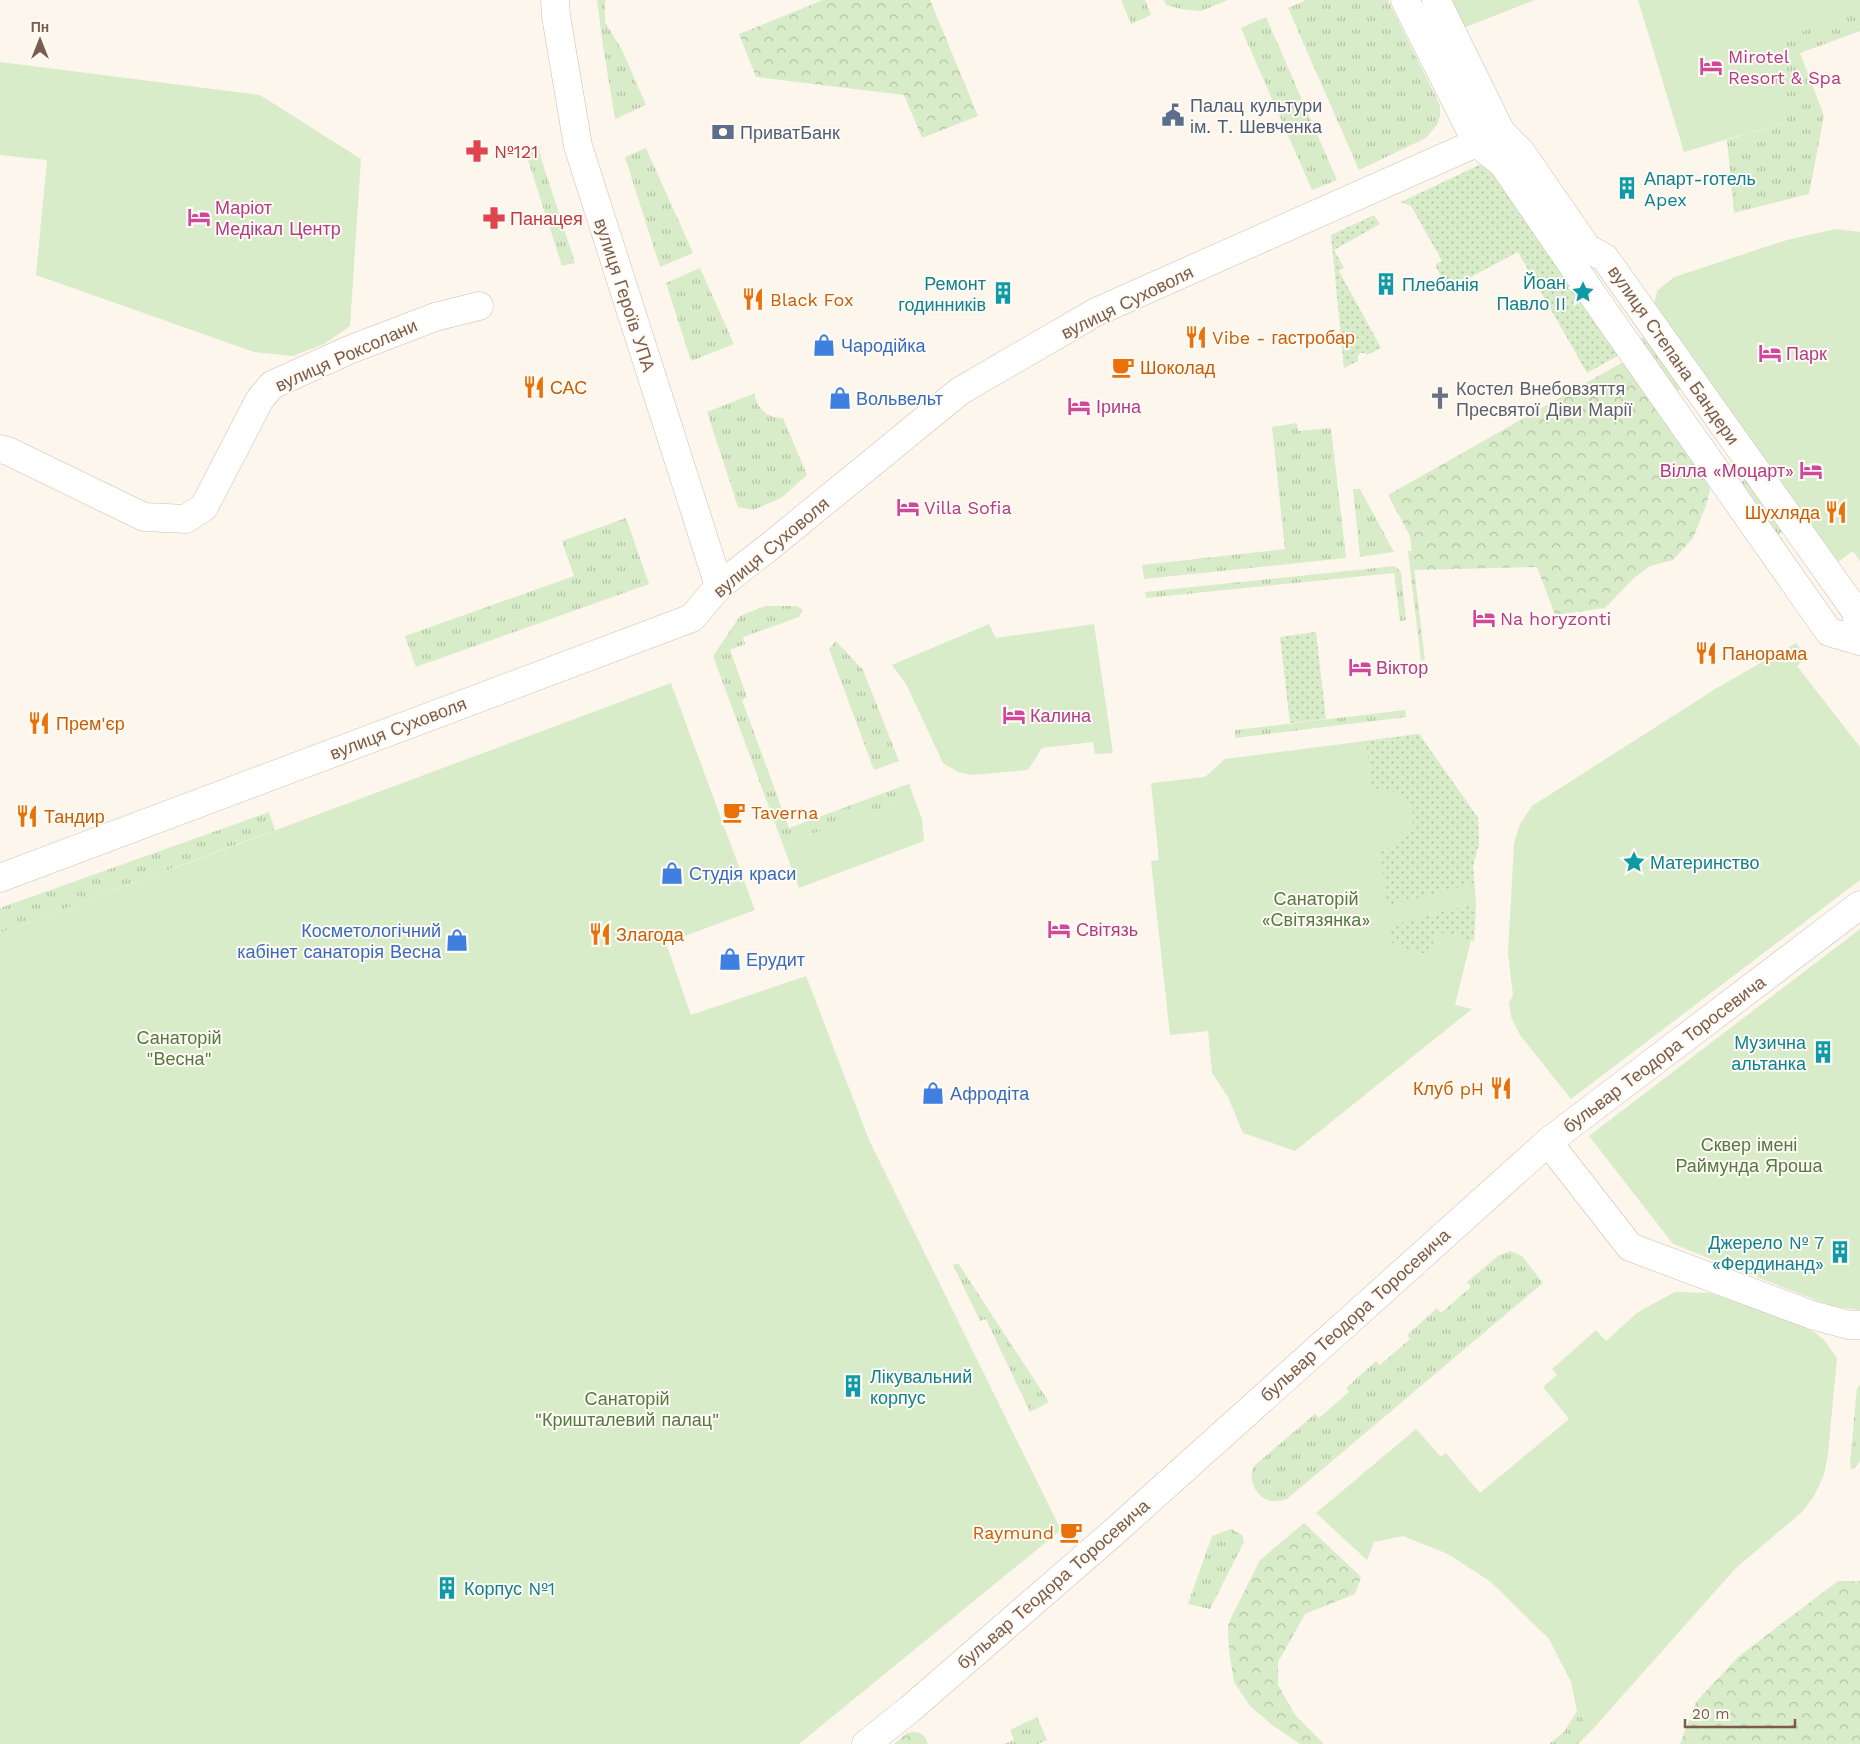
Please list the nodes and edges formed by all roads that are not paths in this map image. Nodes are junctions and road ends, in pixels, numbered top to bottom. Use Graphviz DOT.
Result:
graph roads {
  1 [pos="555,0"];
  2 [pos="1405,0"];
  3 [pos="1436,0"];
  4 [pos="1480,141"];
  5 [pos="479,306"];
  6 [pos="0,449"];
  7 [pos="719,586"];
  8 [pos="1859,640"];
  9 [pos="0,878"];
  10 [pos="1860,905"];
  11 [pos="1548,1142"];
  12 [pos="1860,1324"];
  13 [pos="866,1744"];
  1 -- 7 [label="street, вулиця Героїв УПА"];
  2 -- 4 [label="street"];
  3 -- 4 [label="street"];
  4 -- 7 [label="street, вулиця Суховоля"];
  4 -- 8 [label="street, вулиця Степана Бандери"];
  4 -- 8 [label="street, вулиця Степана Бандери"];
  5 -- 6 [label="street, вулиця Роксолани"];
  7 -- 9 [label="street, вулиця Суховоля"];
  10 -- 11 [label="street, бульвар Теодора Торосевича"];
  11 -- 12 [label="street"];
  11 -- 13 [label="street, бульвар Теодора Торосевича"];
}
